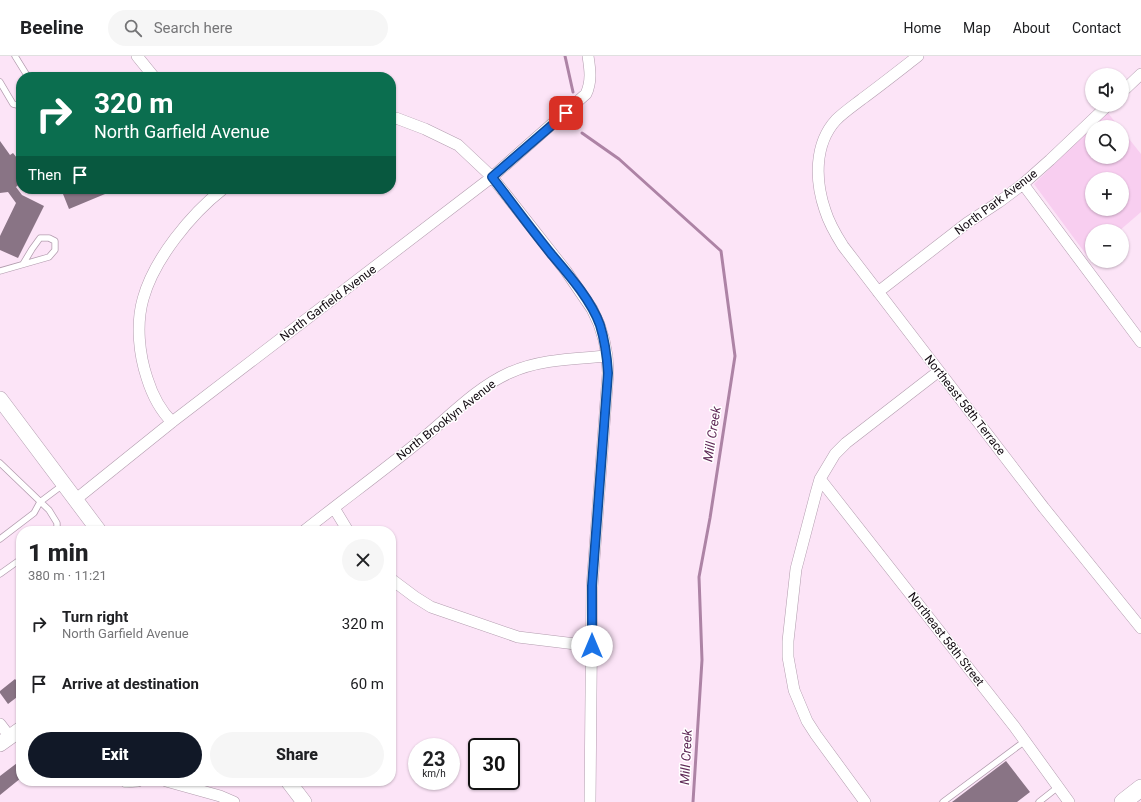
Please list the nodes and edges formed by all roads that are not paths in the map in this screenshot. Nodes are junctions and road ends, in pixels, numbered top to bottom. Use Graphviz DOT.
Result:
graph roads {
  1 [pos="15,56"];
  2 [pos="137,56"];
  3 [pos="588,56"];
  4 [pos="918,56"];
  5 [pos="25,72"];
  6 [pos="150,72"];
  7 [pos="1141,74"];
  8 [pos="0,82"];
  9 [pos="1129,85"];
  10 [pos="16,105"];
  11 [pos="1101,112"];
  12 [pos="396,118"];
  13 [pos="492,177"];
  14 [pos="1023,184"];
  15 [pos="217,194"];
  16 [pos="23,264"];
  17 [pos="0,271"];
  18 [pos="878,292"];
  19 [pos="1141,342"];
  20 [pos="607,356"];
  21 [pos="939,371"];
  22 [pos="0,399"];
  23 [pos="172,422"];
  24 [pos="0,463"];
  25 [pos="820,479"];
  26 [pos="64,484"];
  27 [pos="75,500"];
  28 [pos="40,502"];
  29 [pos="334,508"];
  30 [pos="17,526"];
  31 [pos="57,526"];
  32 [pos="95,526"];
  33 [pos="311,526"];
  34 [pos="345,526"];
  35 [pos="16,527"];
  36 [pos="0,539"];
  37 [pos="16,563"];
  38 [pos="0,574"];
  39 [pos="396,583"];
  40 [pos="1141,628"];
  41 [pos="592,646"];
  42 [pos="0,724"];
  43 [pos="10,737"];
  44 [pos="1025,741"];
  45 [pos="184,786"];
  46 [pos="292,786"];
  47 [pos="1058,787"];
  48 [pos="1141,788"];
  49 [pos="234,802"];
  50 [pos="304,802"];
  51 [pos="590,802"];
  52 [pos="865,802"];
  53 [pos="943,802"];
  54 [pos="1039,802"];
  55 [pos="1069,802"];
  56 [pos="1123,802"];
  1 -- 5 [label="lane"];
  2 -- 6 [label="street"];
  3 -- 13 [label="street, North Garfield Avenue"];
  4 -- 18 [label="street, Northeast 58th Terrace"];
  7 -- 9 [label="street"];
  8 -- 10 [label="lane"];
  11 -- 14 [label="street, North Park Avenue"];
  12 -- 13 [label="street"];
  13 -- 20 [label="street"];
  13 -- 23 [label="street, North Garfield Avenue"];
  14 -- 18 [label="street, North Park Avenue"];
  14 -- 19 [label="street"];
  15 -- 23 [label="street"];
  16 -- 16 [label="lane"];
  16 -- 17 [label="lane"];
  18 -- 21 [label="street, Northeast 58th Terrace"];
  20 -- 29 [label="street, North Brooklyn Avenue"];
  20 -- 41 [label="street"];
  21 -- 25 [label="street"];
  21 -- 40 [label="street, Northeast 58th Terrace"];
  22 -- 26 [label="main road"];
  23 -- 27 [label="street, North Garfield Avenue"];
  24 -- 28 [label="lane"];
  25 -- 44 [label="street, Northeast 58th Street"];
  25 -- 52 [label="street"];
  26 -- 27 [label="main road"];
  26 -- 28 [label="lane"];
  27 -- 32 [label="main road"];
  28 -- 30 [label="lane"];
  28 -- 31 [label="lane"];
  29 -- 33 [label="street, North Brooklyn Avenue"];
  29 -- 34 [label="street"];
  35 -- 36 [label="lane"];
  37 -- 38 [label="lane"];
  39 -- 41 [label="street"];
  41 -- 51 [label="street"];
  42 -- 43 [label="street"];
  44 -- 47 [label="street, Northeast 58th Street"];
  44 -- 53 [label="lane"];
  45 -- 49 [label="street"];
  46 -- 50 [label="main road"];
  47 -- 54 [label="lane"];
  47 -- 55 [label="street, Northeast 58th Street"];
  48 -- 56 [label="main road"];
}
